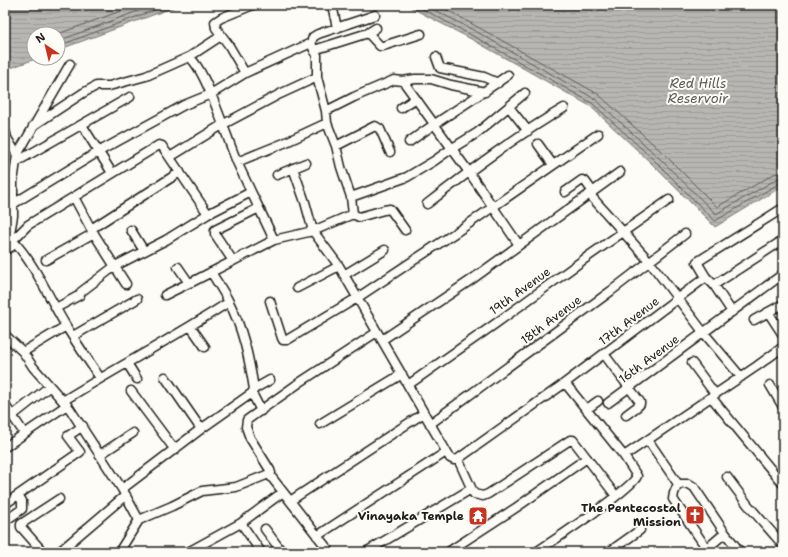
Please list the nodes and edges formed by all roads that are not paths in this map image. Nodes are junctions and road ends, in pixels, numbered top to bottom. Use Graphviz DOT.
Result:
graph roads {
  1 [pos="253,5"];
  2 [pos="332,5"];
  3 [pos="375,16"];
  4 [pos="337,28"];
  5 [pos="376,28"];
  6 [pos="368,33"];
  7 [pos="421,34"];
  8 [pos="221,36"];
  9 [pos="313,46"];
  10 [pos="189,57"];
  11 [pos="436,57"];
  12 [pos="70,64"];
  13 [pos="244,73"];
  14 [pos="508,75"];
  15 [pos="317,76"];
  16 [pos="403,81"];
  17 [pos="498,83"];
  18 [pos="485,92"];
  19 [pos="526,93"];
  20 [pos="211,94"];
  21 [pos="130,97"];
  22 [pos="415,99"];
  23 [pos="509,107"];
  24 [pos="401,108"];
  25 [pos="564,108"];
  26 [pos="326,111"];
  27 [pos="327,123"];
  28 [pos="434,124"];
  29 [pos="82,125"];
  30 [pos="222,125"];
  31 [pos="33,126"];
  32 [pos="528,130"];
  33 [pos="598,134"];
  34 [pos="6,135"];
  35 [pos="410,142"];
  36 [pos="538,144"];
  37 [pos="336,146"];
  38 [pos="451,149"];
  39 [pos="98,152"];
  40 [pos="390,152"];
  41 [pos="170,157"];
  42 [pos="16,158"];
  43 [pos="237,162"];
  44 [pos="306,163"];
  45 [pos="553,165"];
  46 [pos="294,168"];
  47 [pos="180,172"];
  48 [pos="468,172"];
  49 [pos="620,172"];
  50 [pos="112,173"];
  51 [pos="278,175"];
  52 [pos="251,192"];
  53 [pos="565,192"];
  54 [pos="592,194"];
  55 [pos="74,197"];
  56 [pos="351,197"];
  57 [pos="669,200"];
  58 [pos="13,204"];
  59 [pos="427,204"];
  60 [pos="493,207"];
  61 [pos="259,208"];
  62 [pos="780,210"];
  63 [pos="208,214"];
  64 [pos="353,214"];
  65 [pos="131,230"];
  66 [pos="405,230"];
  67 [pos="92,231"];
  68 [pos="313,232"];
  69 [pos="624,232"];
  70 [pos="685,234"];
  71 [pos="11,236"];
  72 [pos="274,240"];
  73 [pos="783,240"];
  74 [pos="519,245"];
  75 [pos="5,250"];
  76 [pos="386,250"];
  77 [pos="144,251"];
  78 [pos="46,260"];
  79 [pos="233,261"];
  80 [pos="649,261"];
  81 [pos="115,266"];
  82 [pos="339,266"];
  83 [pos="178,267"];
  84 [pos="211,272"];
  85 [pos="783,274"];
  86 [pos="344,275"];
  87 [pos="706,277"];
  88 [pos="189,282"];
  89 [pos="126,284"];
  90 [pos="714,285"];
  91 [pos="297,288"];
  92 [pos="166,295"];
  93 [pos="357,298"];
  94 [pos="137,299"];
  95 [pos="678,299"];
  96 [pos="270,301"];
  97 [pos="229,302"];
  98 [pos="783,304"];
  99 [pos="56,308"];
  100 [pos="732,312"];
  101 [pos="768,312"];
  102 [pos="754,320"];
  103 [pos="66,326"];
  104 [pos="191,326"];
  105 [pos="377,332"];
  106 [pos="704,332"];
  107 [pos="5,335"];
  108 [pos="783,335"];
  109 [pos="73,336"];
  110 [pos="382,340"];
  111 [pos="783,346"];
  112 [pos="205,347"];
  113 [pos="23,352"];
  114 [pos="604,354"];
  115 [pos="127,363"];
  116 [pos="692,363"];
  117 [pos="402,374"];
  118 [pos="165,377"];
  119 [pos="741,377"];
  120 [pos="100,378"];
  121 [pos="137,379"];
  122 [pos="270,380"];
  123 [pos="565,383"];
  124 [pos="408,385"];
  125 [pos="770,385"];
  126 [pos="50,386"];
  127 [pos="630,388"];
  128 [pos="131,391"];
  129 [pos="253,391"];
  130 [pos="713,396"];
  131 [pos="598,401"];
  132 [pos="65,403"];
  133 [pos="608,403"];
  134 [pos="5,405"];
  135 [pos="783,407"];
  136 [pos="587,409"];
  137 [pos="261,411"];
  138 [pos="424,413"];
  139 [pos="626,415"];
  140 [pos="12,416"];
  141 [pos="320,424"];
  142 [pos="430,424"];
  143 [pos="83,426"];
  144 [pos="201,429"];
  145 [pos="24,433"];
  146 [pos="133,433"];
  147 [pos="648,440"];
  148 [pos="5,447"];
  149 [pos="175,450"];
  150 [pos="446,452"];
  151 [pos="101,454"];
  152 [pos="624,456"];
  153 [pos="587,458"];
  154 [pos="458,459"];
  155 [pos="269,474"];
  156 [pos="727,477"];
  157 [pos="678,484"];
  158 [pos="783,484"];
  159 [pos="471,489"];
  160 [pos="124,492"];
  161 [pos="283,492"];
  162 [pos="18,495"];
  163 [pos="616,496"];
  164 [pos="58,499"];
  165 [pos="290,501"];
  166 [pos="5,504"];
  167 [pos="139,520"];
  168 [pos="5,521"];
  169 [pos="241,523"];
  170 [pos="265,529"];
  171 [pos="640,530"];
  172 [pos="725,533"];
  173 [pos="317,536"];
  174 [pos="783,545"];
  175 [pos="705,550"];
  176 [pos="43,552"];
  177 [pos="59,552"];
  178 [pos="119,552"];
  179 [pos="188,552"];
  180 [pos="261,552"];
  181 [pos="282,552"];
  182 [pos="330,552"];
  183 [pos="366,552"];
  184 [pos="448,552"];
  185 [pos="536,552"];
  186 [pos="609,552"];
  187 [pos="740,552"];
  1 -- 8 [label="street"];
  2 -- 4 [label="street"];
  3 -- 4 [label="street"];
  4 -- 9 [label="street"];
  5 -- 6 [label="street"];
  6 -- 7 [label="street"];
  6 -- 9 [label="street"];
  8 -- 10 [label="street"];
  8 -- 13 [label="street"];
  9 -- 13 [label="street"];
  9 -- 15 [label="street"];
  10 -- 20 [label="street"];
  10 -- 31 [label="street"];
  11 -- 17 [label="street"];
  12 -- 31 [label="street"];
  13 -- 20 [label="street"];
  14 -- 17 [label="street"];
  15 -- 26 [label="street"];
  15 -- 30 [label="street"];
  16 -- 18 [label="street"];
  16 -- 22 [label="street"];
  16 -- 26 [label="street"];
  17 -- 18 [label="street"];
  18 -- 28 [label="street"];
  19 -- 23 [label="street"];
  20 -- 30 [label="street"];
  20 -- 39 [label="street"];
  21 -- 29 [label="street"];
  22 -- 24 [label="street"];
  22 -- 28 [label="street"];
  23 -- 32 [label="street"];
  23 -- 38 [label="street"];
  25 -- 32 [label="street"];
  26 -- 27 [label="street"];
  27 -- 37 [label="street"];
  27 -- 43 [label="street"];
  28 -- 35 [label="street"];
  28 -- 38 [label="street"];
  29 -- 39 [label="street"];
  29 -- 42 [label="street"];
  30 -- 41 [label="street"];
  30 -- 43 [label="street"];
  31 -- 42 [label="street"];
  32 -- 48 [label="street"];
  33 -- 45 [label="street"];
  34 -- 42 [label="street"];
  36 -- 45 [label="street"];
  37 -- 40 [label="street"];
  37 -- 56 [label="street"];
  38 -- 48 [label="street"];
  38 -- 56 [label="street"];
  39 -- 50 [label="street"];
  39 -- 58 [label="street"];
  41 -- 47 [label="street"];
  41 -- 50 [label="street"];
  42 -- 58 [label="street"];
  43 -- 52 [label="street"];
  44 -- 46 [label="street"];
  45 -- 60 [label="street"];
  46 -- 51 [label="street"];
  46 -- 68 [label="street"];
  47 -- 63 [label="street"];
  47 -- 67 [label="street"];
  48 -- 59 [label="street"];
  48 -- 60 [label="street"];
  49 -- 54 [label="street"];
  50 -- 55 [label="street"];
  52 -- 61 [label="street"];
  52 -- 63 [label="street"];
  53 -- 54 [label="street"];
  54 -- 69 [label="street"];
  54 -- 74 [label="street"];
  55 -- 67 [label="street"];
  55 -- 71 [label="street"];
  56 -- 64 [label="street"];
  57 -- 69 [label="street, 19th Avenue"];
  58 -- 71 [label="street"];
  60 -- 74 [label="street"];
  60 -- 93 [label="street"];
  61 -- 72 [label="street"];
  61 -- 79 [label="street"];
  62 -- 87 [label="street"];
  63 -- 77 [label="street"];
  64 -- 66 [label="street"];
  64 -- 68 [label="street"];
  65 -- 77 [label="street"];
  67 -- 78 [label="street"];
  67 -- 81 [label="street"];
  68 -- 72 [label="street"];
  68 -- 82 [label="street"];
  69 -- 80 [label="street"];
  69 -- 124 [label="street, 19th Avenue"];
  70 -- 80 [label="street, 18th Avenue"];
  71 -- 75 [label="street"];
  71 -- 99 [label="street"];
  72 -- 79 [label="street"];
  73 -- 90 [label="street"];
  74 -- 110 [label="street"];
  76 -- 86 [label="street"];
  77 -- 81 [label="street"];
  79 -- 84 [label="street"];
  80 -- 95 [label="street"];
  80 -- 142 [label="street, 18th Avenue"];
  81 -- 89 [label="street"];
  81 -- 99 [label="street"];
  82 -- 86 [label="street"];
  82 -- 91 [label="street"];
  83 -- 88 [label="street"];
  84 -- 88 [label="street"];
  84 -- 97 [label="street"];
  85 -- 100 [label="street, 16th Avenue"];
  86 -- 93 [label="street"];
  87 -- 90 [label="street"];
  87 -- 95 [label="street, 17th Avenue"];
  88 -- 92 [label="street"];
  90 -- 100 [label="street"];
  93 -- 96 [label="street"];
  93 -- 105 [label="street"];
  94 -- 109 [label="street"];
  95 -- 106 [label="street"];
  95 -- 114 [label="street, 17th Avenue"];
  97 -- 104 [label="street"];
  97 -- 129 [label="street"];
  98 -- 101 [label="street"];
  99 -- 103 [label="street"];
  100 -- 106 [label="street, 16th Avenue"];
  101 -- 102 [label="street"];
  101 -- 108 [label="street"];
  103 -- 109 [label="street"];
  103 -- 113 [label="street"];
  104 -- 112 [label="street"];
  104 -- 115 [label="street"];
  105 -- 110 [label="street"];
  105 -- 137 [label="street"];
  106 -- 119 [label="street"];
  106 -- 127 [label="street, 16th Avenue"];
  107 -- 113 [label="street"];
  109 -- 120 [label="street"];
  110 -- 117 [label="street"];
  111 -- 119 [label="street"];
  113 -- 126 [label="street"];
  114 -- 123 [label="street, 17th Avenue"];
  114 -- 127 [label="street"];
  115 -- 120 [label="street"];
  115 -- 121 [label="street"];
  116 -- 130 [label="street"];
  117 -- 124 [label="street"];
  117 -- 141 [label="street"];
  118 -- 144 [label="street"];
  119 -- 130 [label="street"];
  120 -- 132 [label="street"];
  122 -- 129 [label="street"];
  123 -- 136 [label="street"];
  123 -- 154 [label="street, 17th Avenue"];
  124 -- 138 [label="street"];
  125 -- 135 [label="street"];
  126 -- 132 [label="street"];
  126 -- 140 [label="street"];
  127 -- 133 [label="street, 16th Avenue"];
  127 -- 139 [label="street"];
  128 -- 149 [label="street"];
  129 -- 137 [label="street"];
  129 -- 144 [label="street"];
  130 -- 147 [label="street"];
  130 -- 158 [label="street"];
  131 -- 136 [label="street"];
  132 -- 143 [label="street"];
  132 -- 145 [label="street"];
  134 -- 140 [label="street"];
  136 -- 152 [label="street"];
  137 -- 155 [label="street"];
  138 -- 142 [label="street"];
  138 -- 165 [label="street"];
  140 -- 145 [label="street"];
  142 -- 150 [label="street"];
  143 -- 151 [label="street"];
  143 -- 162 [label="street"];
  144 -- 149 [label="street"];
  145 -- 148 [label="street"];
  146 -- 151 [label="street"];
  147 -- 152 [label="street"];
  147 -- 157 [label="street"];
  149 -- 160 [label="street"];
  150 -- 154 [label="street"];
  150 -- 173 [label="street"];
  151 -- 160 [label="street"];
  152 -- 163 [label="street"];
  153 -- 159 [label="street"];
  153 -- 163 [label="street"];
  153 -- 184 [label="street"];
  154 -- 159 [label="street"];
  155 -- 161 [label="street"];
  155 -- 167 [label="street"];
  156 -- 174 [label="street"];
  157 -- 172 [label="street"];
  157 -- 175 [label="street"];
  159 -- 183 [label="street"];
  160 -- 167 [label="street"];
  160 -- 177 [label="street"];
  161 -- 165 [label="street"];
  161 -- 169 [label="street"];
  162 -- 166 [label="street"];
  162 -- 168 [label="street"];
  163 -- 185 [label="street"];
  164 -- 176 [label="street"];
  165 -- 173 [label="street"];
  167 -- 178 [label="street"];
  169 -- 179 [label="street"];
  169 -- 180 [label="street"];
  170 -- 181 [label="street"];
  171 -- 186 [label="street"];
  172 -- 175 [label="street"];
  172 -- 187 [label="street"];
  173 -- 182 [label="street"];
}
